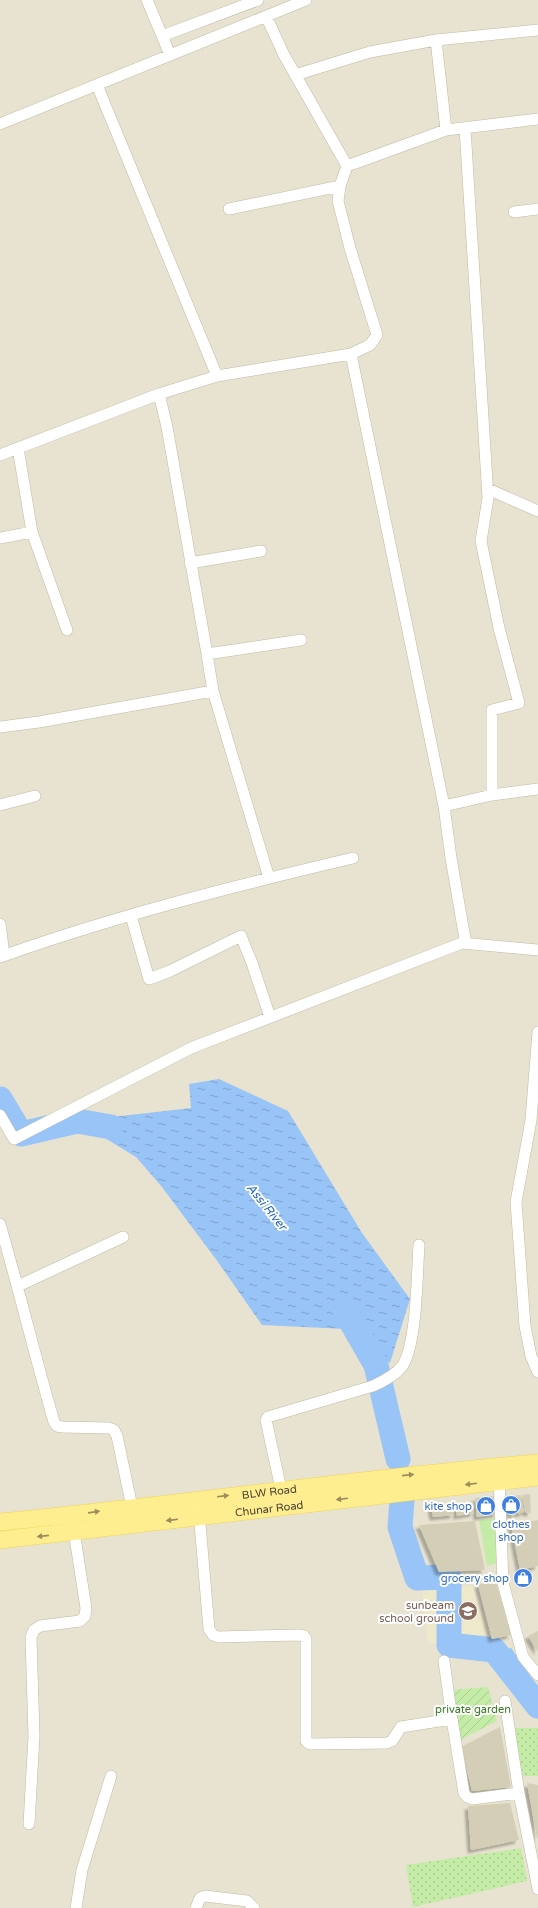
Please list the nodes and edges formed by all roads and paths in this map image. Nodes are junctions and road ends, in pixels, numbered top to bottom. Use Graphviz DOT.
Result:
graph roads {
  1 [pos="147,0"];
  2 [pos="258,0"];
  3 [pos="306,0"];
  4 [pos="266,16"];
  5 [pos="538,30"];
  6 [pos="162,36"];
  7 [pos="436,40"];
  8 [pos="170,55"];
  9 [pos="295,75"];
  10 [pos="97,85"];
  11 [pos="538,119"];
  12 [pos="0,124"];
  13 [pos="465,128"];
  14 [pos="446,130"];
  15 [pos="347,166"];
  16 [pos="340,186"];
  17 [pos="538,209"];
  18 [pos="229,210"];
  19 [pos="514,212"];
  20 [pos="351,354"];
  21 [pos="217,376"];
  22 [pos="159,394"];
  23 [pos="18,448"];
  24 [pos="0,455"];
  25 [pos="488,490"];
  26 [pos="538,511"];
  27 [pos="32,532"];
  28 [pos="0,538"];
  29 [pos="261,551"];
  30 [pos="190,563"];
  31 [pos="67,630"];
  32 [pos="301,640"];
  33 [pos="207,654"];
  34 [pos="213,691"];
  35 [pos="0,727"];
  36 [pos="538,789"];
  37 [pos="492,795"];
  38 [pos="35,796"];
  39 [pos="0,805"];
  40 [pos="444,806"];
  41 [pos="353,858"];
  42 [pos="269,878"];
  43 [pos="131,916"];
  44 [pos="0,924"];
  45 [pos="462,943"];
  46 [pos="538,950"];
  47 [pos="2,956"];
  48 [pos="270,1017"];
  49 [pos="538,1032"];
  50 [pos="0,1115"];
  51 [pos="0,1224"];
  52 [pos="123,1237"];
  53 [pos="419,1245"];
  54 [pos="18,1286"];
  55 [pos="538,1372"];
  56 [pos="538,1463"];
  57 [pos="499,1473"];
  58 [pos="538,1477"];
  59 [pos="386,1486"];
  60 [pos="281,1489"];
  61 [pos="197,1499"];
  62 [pos="132,1507"];
  63 [pos="69,1515"];
  64 [pos="200,1517"];
  65 [pos="0,1522"];
  66 [pos="75,1532"];
  67 [pos="0,1540"];
  68 [pos="444,1661"];
  69 [pos="538,1675"];
  70 [pos="505,1701"];
  71 [pos="452,1719"];
  72 [pos="111,1776"];
  73 [pos="519,1793"];
  74 [pos="29,1824"];
  75 [pos="535,1860"];
  76 [pos="538,1889"];
  77 [pos="76,1908"];
  78 [pos="196,1908"];
  79 [pos="254,1908"];
  1 -- 6 [label="street"];
  2 -- 6 [label="street"];
  3 -- 4 [label="street"];
  4 -- 8 [label="street"];
  4 -- 9 [label="street"];
  5 -- 7 [label="street"];
  6 -- 8 [label="street"];
  7 -- 9 [label="street"];
  7 -- 14 [label="street"];
  8 -- 10 [label="street"];
  9 -- 15 [label="street"];
  10 -- 12 [label="street"];
  10 -- 21 [label="street"];
  11 -- 13 [label="street"];
  13 -- 14 [label="street"];
  13 -- 25 [label="street"];
  14 -- 15 [label="street"];
  15 -- 16 [label="street"];
  16 -- 18 [label="street"];
  16 -- 20 [label="street"];
  17 -- 19 [label="street"];
  20 -- 21 [label="street"];
  20 -- 40 [label="street"];
  21 -- 22 [label="street"];
  22 -- 23 [label="street"];
  22 -- 30 [label="street"];
  23 -- 24 [label="street"];
  23 -- 27 [label="street"];
  25 -- 26 [label="street"];
  25 -- 37 [label="street"];
  27 -- 28 [label="street"];
  27 -- 31 [label="street"];
  29 -- 30 [label="street"];
  30 -- 33 [label="street"];
  32 -- 33 [label="street"];
  33 -- 34 [label="street"];
  34 -- 35 [label="street"];
  34 -- 42 [label="street"];
  36 -- 37 [label="street"];
  37 -- 40 [label="street"];
  38 -- 39 [label="street"];
  40 -- 45 [label="street"];
  41 -- 42 [label="street"];
  42 -- 43 [label="street"];
  43 -- 47 [label="street"];
  43 -- 48 [label="street"];
  44 -- 47 [label="street"];
  45 -- 46 [label="street"];
  45 -- 48 [label="street"];
  48 -- 50 [label="street"];
  49 -- 55 [label="street"];
  51 -- 54 [label="street"];
  52 -- 54 [label="street"];
  53 -- 60 [label="street"];
  54 -- 62 [label="street"];
  56 -- 57 [label="main road, BLW Road"];
  57 -- 58 [label="main road"];
  57 -- 59 [label="main road, BLW Road"];
  57 -- 69 [label="street"];
  59 -- 60 [label="main road, BLW Road"];
  59 -- 64 [label="main road, Chunar Road, one-way"];
  61 -- 60 [label="main road, BLW Road, one-way"];
  61 -- 62 [label="main road, BLW Road"];
  61 -- 64 [label="street"];
  63 -- 62 [label="main road, BLW Road, one-way"];
  63 -- 65 [label="main road, BLW Road"];
  63 -- 66 [label="street"];
  64 -- 66 [label="main road, Chunar Road, one-way"];
  64 -- 71 [label="street"];
  66 -- 67 [label="main road, Chunar Road, one-way"];
  66 -- 74 [label="street"];
  68 -- 71 [label="street"];
  70 -- 73 [label="street"];
  71 -- 73 [label="street"];
  72 -- 77 [label="street"];
  73 -- 75 [label="street"];
  75 -- 76 [label="street"];
  78 -- 79 [label="street"];
}
